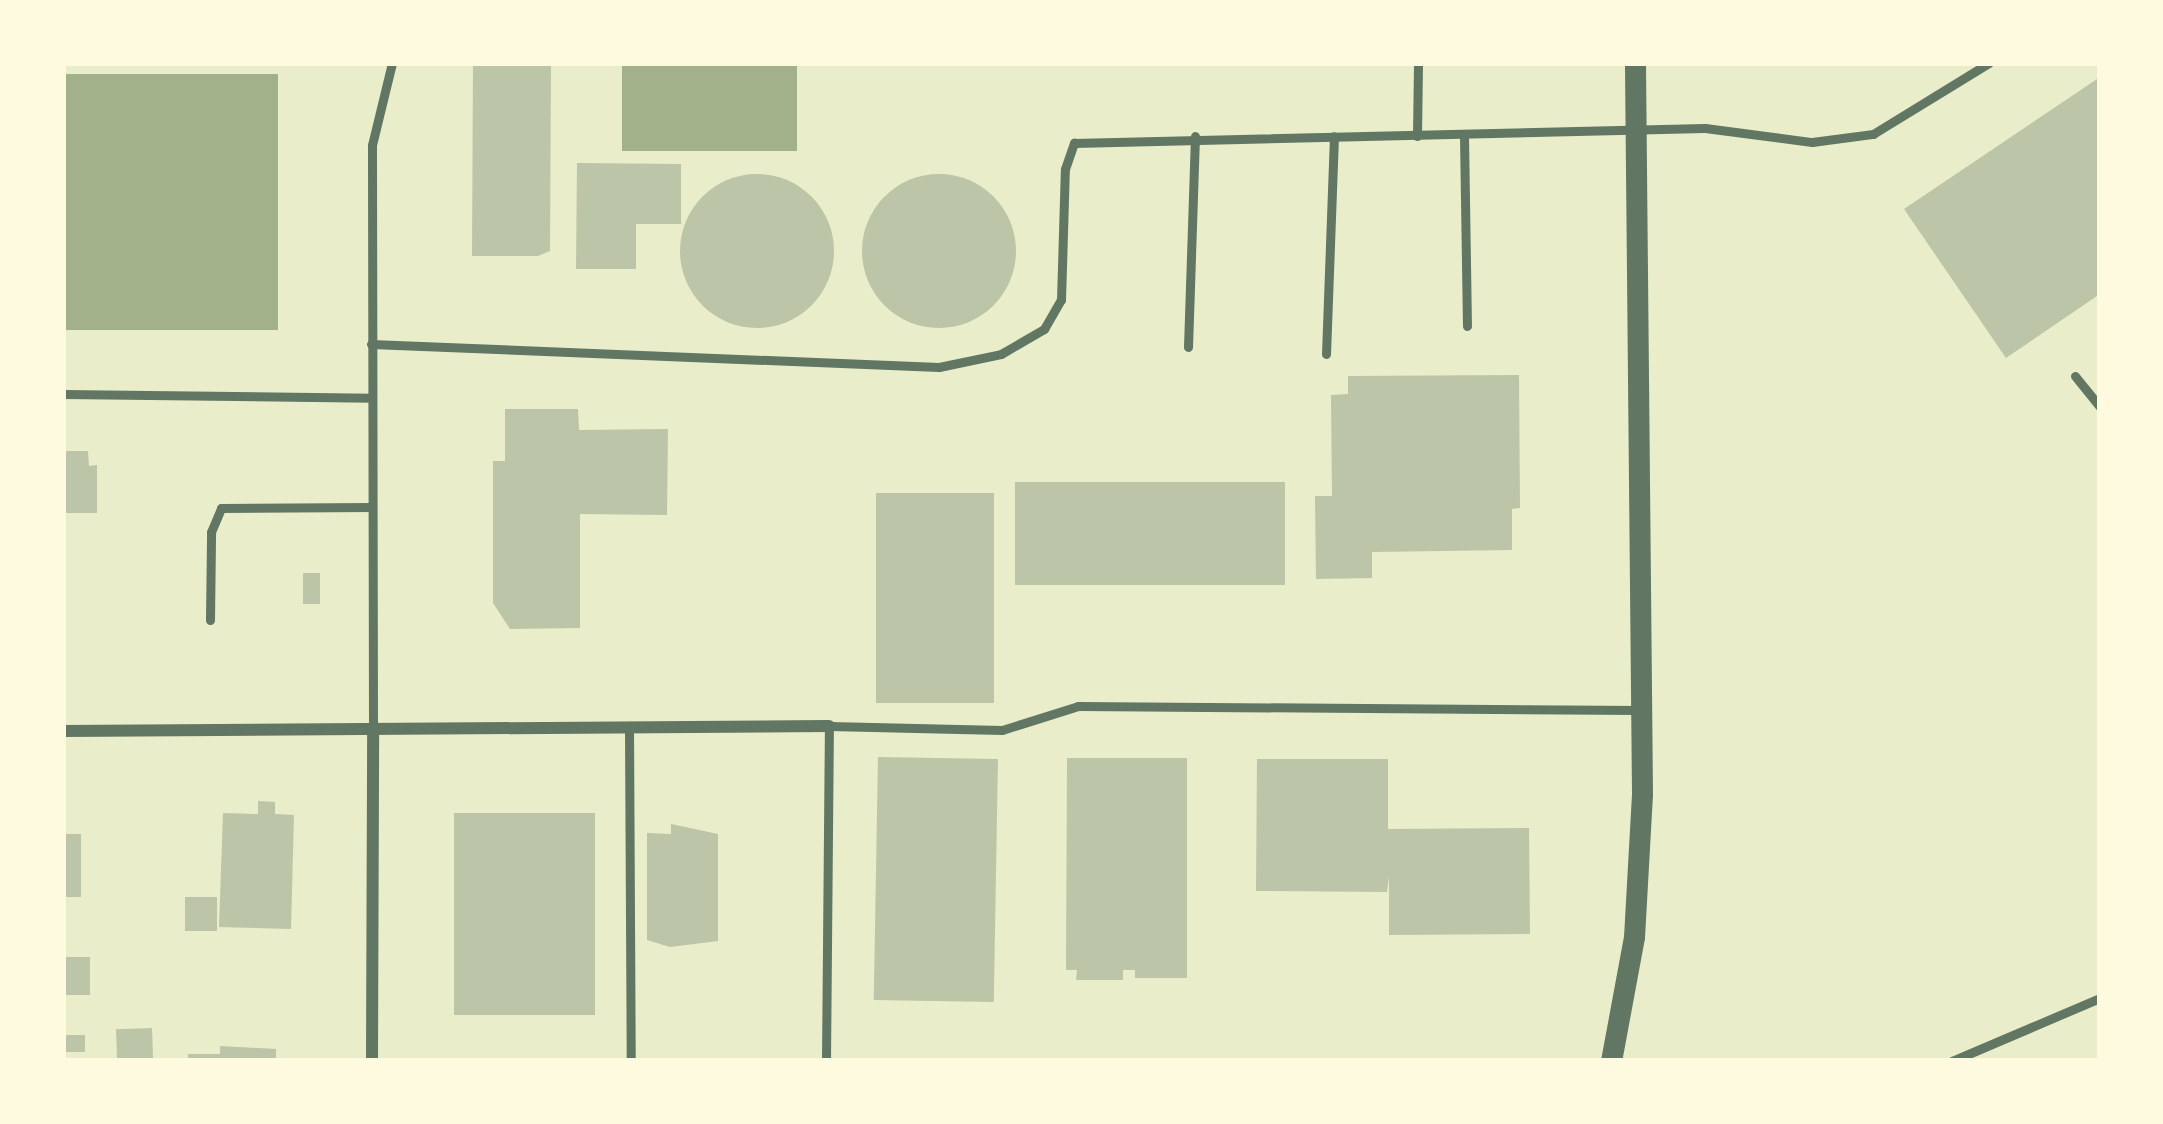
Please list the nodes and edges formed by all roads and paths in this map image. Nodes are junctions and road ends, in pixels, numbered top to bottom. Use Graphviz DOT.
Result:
graph roads {
  1 [pos="392,63"];
  2 [pos="1418,63"];
  3 [pos="1635,63"];
  4 [pos="1989,63"];
  5 [pos="1195,136"];
  6 [pos="1334,136"];
  7 [pos="1417,136"];
  8 [pos="1464,136"];
  9 [pos="1636,136"];
  10 [pos="1468,326"];
  11 [pos="371,344"];
  12 [pos="1188,346"];
  13 [pos="1326,353"];
  14 [pos="2074,376"];
  15 [pos="63,394"];
  16 [pos="372,398"];
  17 [pos="2100,407"];
  18 [pos="372,507"];
  19 [pos="210,620"];
  20 [pos="1641,710"];
  21 [pos="829,726"];
  22 [pos="628,728"];
  23 [pos="373,730"];
  24 [pos="63,731"];
  25 [pos="2100,998"];
  26 [pos="372,1061"];
  27 [pos="631,1061"];
  28 [pos="826,1061"];
  29 [pos="1611,1061"];
  30 [pos="1952,1061"];
  1 -- 11 [label="lane"];
  2 -- 7 [label="lane"];
  3 -- 9 [label="street"];
  4 -- 9 [label="lane"];
  5 -- 6 [label="lane"];
  5 -- 11 [label="lane"];
  5 -- 12 [label="lane"];
  6 -- 7 [label="lane"];
  6 -- 13 [label="lane"];
  7 -- 8 [label="lane"];
  8 -- 9 [label="lane"];
  8 -- 10 [label="lane"];
  9 -- 20 [label="street"];
  11 -- 16 [label="lane"];
  14 -- 17 [label="lane"];
  15 -- 16 [label="lane"];
  16 -- 18 [label="lane"];
  18 -- 19 [label="lane"];
  18 -- 23 [label="lane"];
  20 -- 21 [label="lane"];
  20 -- 29 [label="street"];
  21 -- 22 [label="street"];
  21 -- 28 [label="lane"];
  22 -- 23 [label="street"];
  22 -- 27 [label="lane"];
  23 -- 24 [label="street"];
  23 -- 26 [label="street"];
  25 -- 30 [label="lane"];
}
